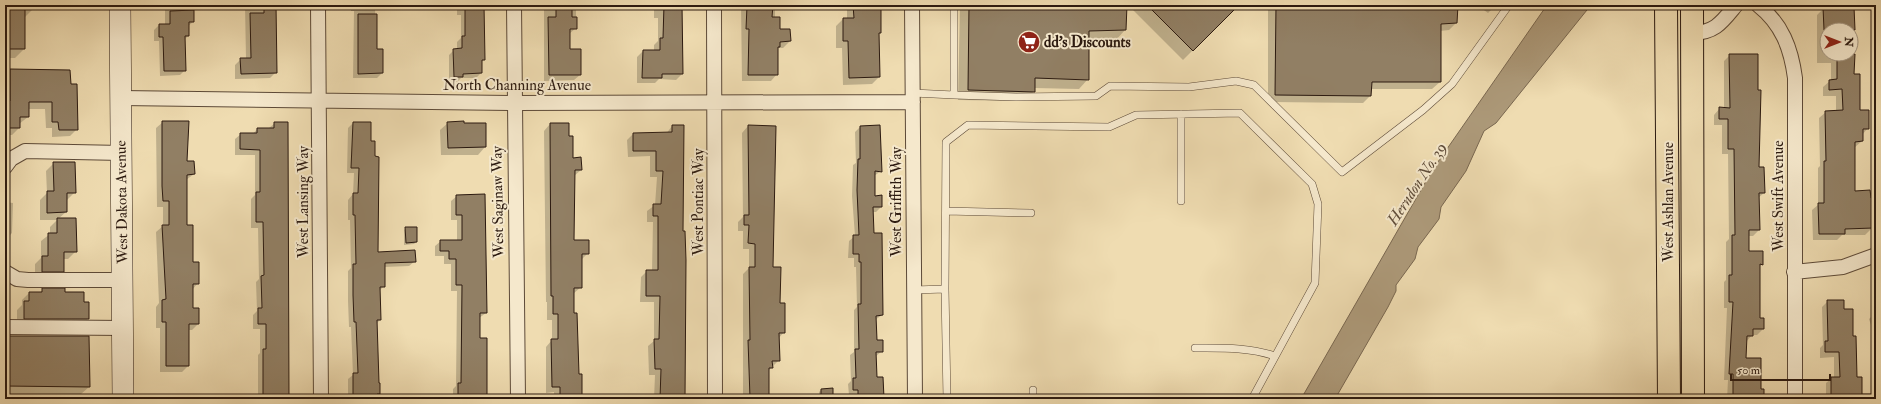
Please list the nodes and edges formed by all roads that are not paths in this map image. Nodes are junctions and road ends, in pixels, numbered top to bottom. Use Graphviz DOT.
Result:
graph roads {
  1 [pos="120,5"];
  2 [pos="318,5"];
  3 [pos="514,5"];
  4 [pos="714,5"];
  5 [pos="912,5"];
  6 [pos="954,5"];
  7 [pos="1509,5"];
  8 [pos="1666,5"];
  9 [pos="1679,5"];
  10 [pos="1692,5"];
  11 [pos="1736,5"];
  12 [pos="1758,5"];
  13 [pos="1692,34"];
  14 [pos="954,95"];
  15 [pos="121,98"];
  16 [pos="913,98"];
  17 [pos="320,100"];
  18 [pos="715,102"];
  19 [pos="514,103"];
  20 [pos="1181,114"];
  21 [pos="1667,114"];
  22 [pos="122,153"];
  23 [pos="5,167"];
  24 [pos="1181,201"];
  25 [pos="946,211"];
  26 [pos="1031,213"];
  27 [pos="1876,255"];
  28 [pos="1692,267"];
  29 [pos="5,272"];
  30 [pos="1794,272"];
  31 [pos="123,280"];
  32 [pos="945,289"];
  33 [pos="914,290"];
  34 [pos="5,326"];
  35 [pos="124,328"];
  36 [pos="1195,348"];
  37 [pos="1275,356"];
  38 [pos="1033,390"];
  39 [pos="123,399"];
  40 [pos="321,399"];
  41 [pos="518,399"];
  42 [pos="715,399"];
  43 [pos="915,399"];
  44 [pos="947,399"];
  45 [pos="1033,399"];
  46 [pos="1252,399"];
  47 [pos="1669,399"];
  48 [pos="1694,399"];
  49 [pos="1795,399"];
  1 -- 15 [label="street, West Dakota Avenue"];
  2 -- 17 [label="street, West Lansing Way"];
  3 -- 19 [label="street, West Saginaw Way"];
  4 -- 18 [label="street, West Pontiac Way"];
  5 -- 16 [label="street, West Griffith Way"];
  6 -- 14 [label="lane"];
  7 -- 14 [label="lane"];
  8 -- 21 [label="main road, West Ashlan Avenue"];
  9 -- 13 [label="main road"];
  10 -- 13 [label="main road, West Ashlan Avenue"];
  11 -- 13 [label="street"];
  12 -- 30 [label="street, West Swift Avenue"];
  13 -- 28 [label="main road, West Ashlan Avenue"];
  14 -- 16 [label="lane"];
  15 -- 17 [label="street, North Channing Avenue"];
  15 -- 22 [label="street, West Dakota Avenue"];
  16 -- 18 [label="street, North Channing Avenue"];
  16 -- 33 [label="street, West Griffith Way"];
  17 -- 19 [label="street, North Channing Avenue"];
  17 -- 40 [label="street, West Lansing Way"];
  18 -- 19 [label="street, North Channing Avenue"];
  18 -- 42 [label="street, West Pontiac Way"];
  19 -- 41 [label="street, West Saginaw Way"];
  20 -- 24 [label="lane"];
  20 -- 25 [label="lane"];
  20 -- 37 [label="lane"];
  21 -- 28 [label="main road"];
  21 -- 47 [label="main road, West Ashlan Avenue"];
  22 -- 23 [label="street"];
  22 -- 31 [label="street, West Dakota Avenue"];
  25 -- 26 [label="lane"];
  25 -- 32 [label="lane"];
  27 -- 30 [label="street"];
  28 -- 48 [label="main road, West Ashlan Avenue"];
  29 -- 31 [label="street"];
  30 -- 49 [label="street, West Swift Avenue"];
  31 -- 35 [label="street, West Dakota Avenue"];
  32 -- 33 [label="lane"];
  32 -- 44 [label="lane"];
  33 -- 43 [label="street, West Griffith Way"];
  34 -- 35 [label="street"];
  35 -- 39 [label="street, West Dakota Avenue"];
  36 -- 37 [label="lane"];
  37 -- 46 [label="lane"];
  38 -- 45 [label="lane"];
}
